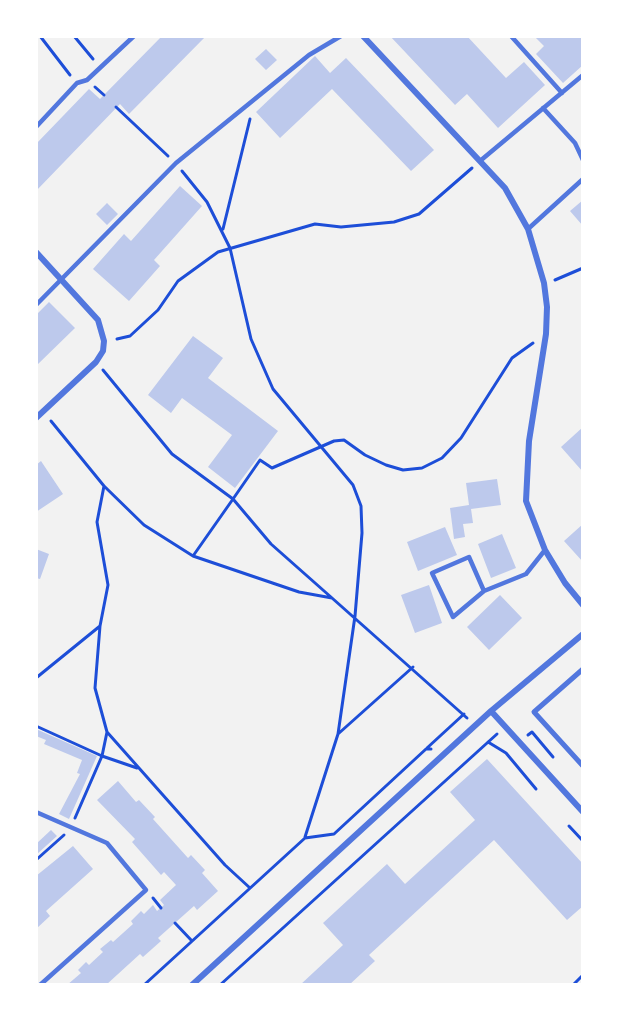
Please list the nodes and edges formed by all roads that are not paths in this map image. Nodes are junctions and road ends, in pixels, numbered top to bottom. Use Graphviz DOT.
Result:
graph roads {
  1 [pos="134,36"];
  2 [pos="341,36"];
  3 [pos="363,36"];
  4 [pos="511,36"];
  5 [pos="583,75"];
  6 [pos="562,93"];
  7 [pos="543,108"];
  8 [pos="36,127"];
  9 [pos="583,160"];
  10 [pos="480,161"];
  11 [pos="583,179"];
  12 [pos="528,229"];
  13 [pos="36,252"];
  14 [pos="62,280"];
  15 [pos="36,305"];
  16 [pos="36,418"];
  17 [pos="544,550"];
  18 [pos="484,591"];
  19 [pos="583,605"];
  20 [pos="583,634"];
  21 [pos="583,669"];
  22 [pos="491,711"];
  23 [pos="583,766"];
  24 [pos="36,812"];
  25 [pos="583,812"];
  26 [pos="40,985"];
  27 [pos="192,985"];
  1 -- 8 [label="lane"];
  2 -- 14 [label="lane"];
  3 -- 10 [label="street"];
  4 -- 6 [label="lane"];
  5 -- 6 [label="lane"];
  6 -- 7 [label="lane"];
  7 -- 9 [label="lane"];
  7 -- 10 [label="lane"];
  10 -- 12 [label="street"];
  11 -- 12 [label="lane"];
  12 -- 17 [label="street"];
  13 -- 14 [label="street"];
  14 -- 15 [label="lane"];
  14 -- 16 [label="street"];
  17 -- 18 [label="lane"];
  17 -- 19 [label="street"];
  18 -- 18 [label="lane"];
  20 -- 22 [label="street"];
  21 -- 23 [label="street"];
  22 -- 25 [label="street"];
  22 -- 27 [label="street"];
  24 -- 26 [label="lane"];
}
